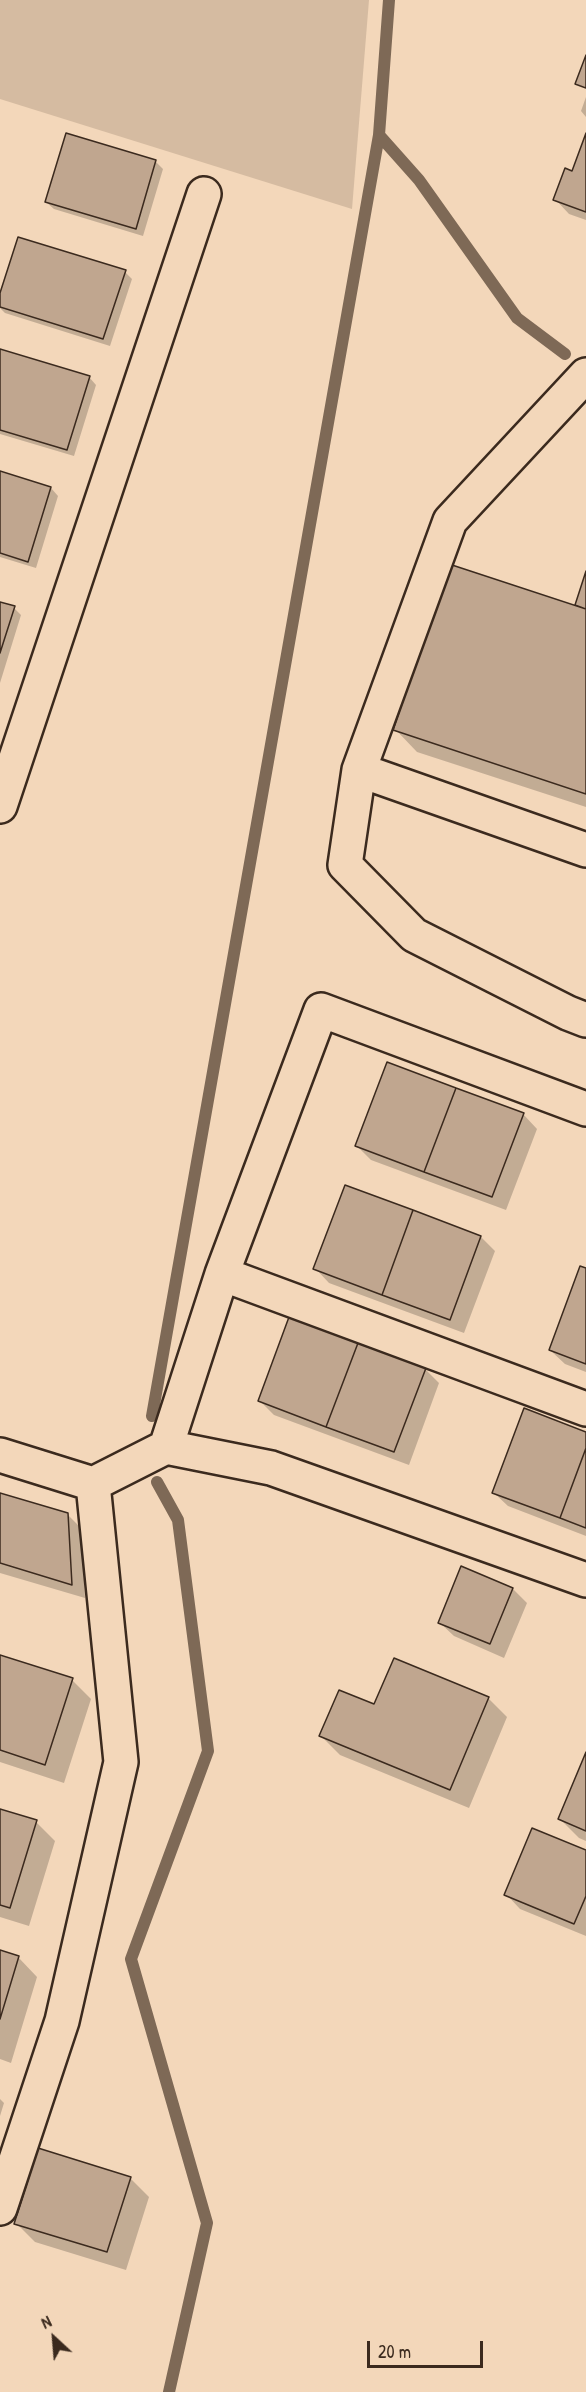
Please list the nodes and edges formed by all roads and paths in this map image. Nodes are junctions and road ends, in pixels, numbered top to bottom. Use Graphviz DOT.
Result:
graph roads {
  1 [pos="204,194"];
  2 [pos="586,375"];
  3 [pos="359,770"];
  4 [pos="0,806"];
  5 [pos="586,850"];
  6 [pos="586,1020"];
  7 [pos="586,1109"];
  8 [pos="222,1274"];
  9 [pos="586,1409"];
  10 [pos="166,1447"];
  11 [pos="0,1455"];
  12 [pos="93,1484"];
  13 [pos="586,1580"];
  14 [pos="0,2208"];
  1 -- 4 [label="street"];
  2 -- 3 [label="street"];
  3 -- 5 [label="street"];
  3 -- 6 [label="street"];
  7 -- 8 [label="street"];
  8 -- 9 [label="street"];
  8 -- 10 [label="street"];
  10 -- 12 [label="street"];
  10 -- 13 [label="street"];
  11 -- 12 [label="street"];
  12 -- 14 [label="street"];
}
